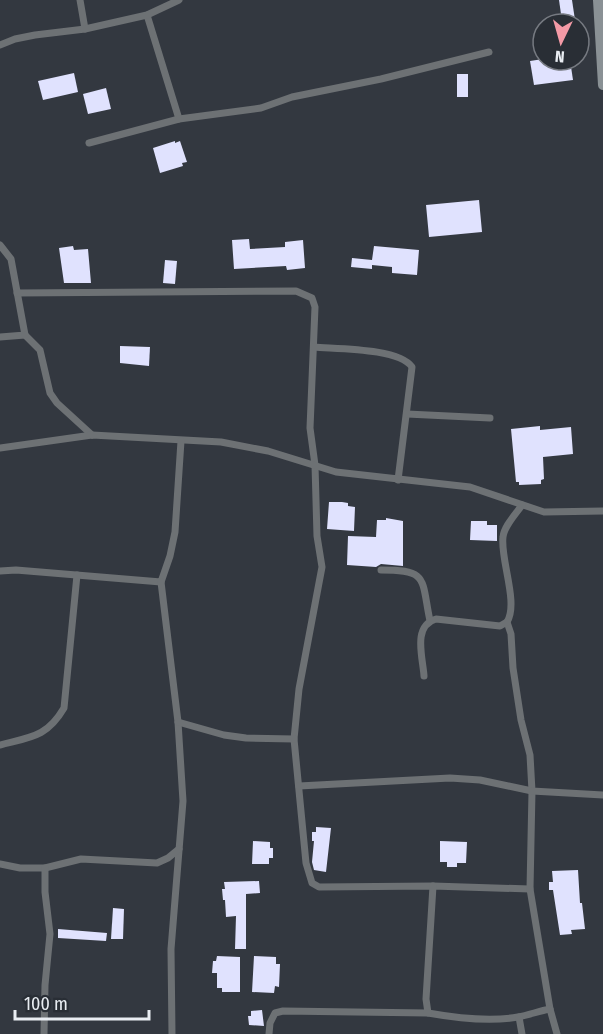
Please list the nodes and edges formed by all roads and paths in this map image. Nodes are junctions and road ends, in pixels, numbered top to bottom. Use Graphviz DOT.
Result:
graph roads {
  1 [pos="80,0"];
  2 [pos="179,0"];
  3 [pos="598,0"];
  4 [pos="147,15"];
  5 [pos="601,16"];
  6 [pos="85,29"];
  7 [pos="0,45"];
  8 [pos="489,52"];
  9 [pos="603,85"];
  10 [pos="179,119"];
  11 [pos="89,143"];
  12 [pos="0,245"];
  13 [pos="17,293"];
  14 [pos="25,335"];
  15 [pos="0,337"];
  16 [pos="314,347"];
  17 [pos="407,414"];
  18 [pos="490,418"];
  19 [pos="92,435"];
  20 [pos="182,441"];
  21 [pos="0,448"];
  22 [pos="315,465"];
  23 [pos="398,480"];
  24 [pos="522,505"];
  25 [pos="603,511"];
  26 [pos="381,570"];
  27 [pos="0,571"];
  28 [pos="77,575"];
  29 [pos="160,582"];
  30 [pos="430,621"];
  31 [pos="507,622"];
  32 [pos="424,676"];
  33 [pos="178,722"];
  34 [pos="294,739"];
  35 [pos="0,745"];
  36 [pos="299,786"];
  37 [pos="532,791"];
  38 [pos="603,795"];
  39 [pos="179,849"];
  40 [pos="0,864"];
  41 [pos="45,868"];
  42 [pos="433,886"];
  43 [pos="530,889"];
  44 [pos="550,1009"];
  45 [pos="428,1013"];
  46 [pos="519,1017"];
  47 [pos="44,1034"];
  48 [pos="172,1034"];
  49 [pos="269,1034"];
  50 [pos="522,1034"];
  51 [pos="557,1034"];
  1 -- 6 [label="street"];
  2 -- 4 [label="street"];
  3 -- 5 [label="main road"];
  4 -- 6 [label="street"];
  4 -- 10 [label="street"];
  5 -- 9 [label="main road"];
  6 -- 7 [label="street"];
  8 -- 10 [label="street"];
  10 -- 11 [label="street"];
  12 -- 13 [label="street"];
  13 -- 14 [label="street"];
  13 -- 16 [label="street"];
  14 -- 15 [label="street"];
  14 -- 19 [label="street"];
  16 -- 17 [label="street"];
  16 -- 22 [label="street"];
  17 -- 18 [label="street"];
  17 -- 23 [label="street"];
  19 -- 20 [label="street"];
  19 -- 21 [label="street"];
  20 -- 22 [label="street"];
  20 -- 29 [label="street"];
  22 -- 23 [label="street"];
  22 -- 34 [label="street"];
  23 -- 24 [label="street"];
  24 -- 25 [label="street"];
  24 -- 31 [label="street"];
  26 -- 30 [label="street"];
  27 -- 28 [label="street"];
  28 -- 29 [label="street"];
  28 -- 35 [label="street"];
  29 -- 33 [label="street"];
  30 -- 31 [label="street"];
  30 -- 32 [label="street"];
  31 -- 37 [label="street"];
  33 -- 34 [label="street"];
  33 -- 39 [label="street"];
  34 -- 36 [label="street"];
  36 -- 37 [label="street"];
  36 -- 42 [label="street"];
  37 -- 38 [label="street"];
  37 -- 43 [label="street"];
  39 -- 41 [label="street"];
  39 -- 48 [label="street"];
  40 -- 41 [label="street"];
  41 -- 47 [label="street"];
  42 -- 43 [label="street"];
  42 -- 45 [label="street"];
  43 -- 44 [label="street"];
  44 -- 46 [label="street"];
  44 -- 51 [label="street"];
  45 -- 46 [label="street"];
  45 -- 49 [label="street"];
  46 -- 50 [label="street"];
}
